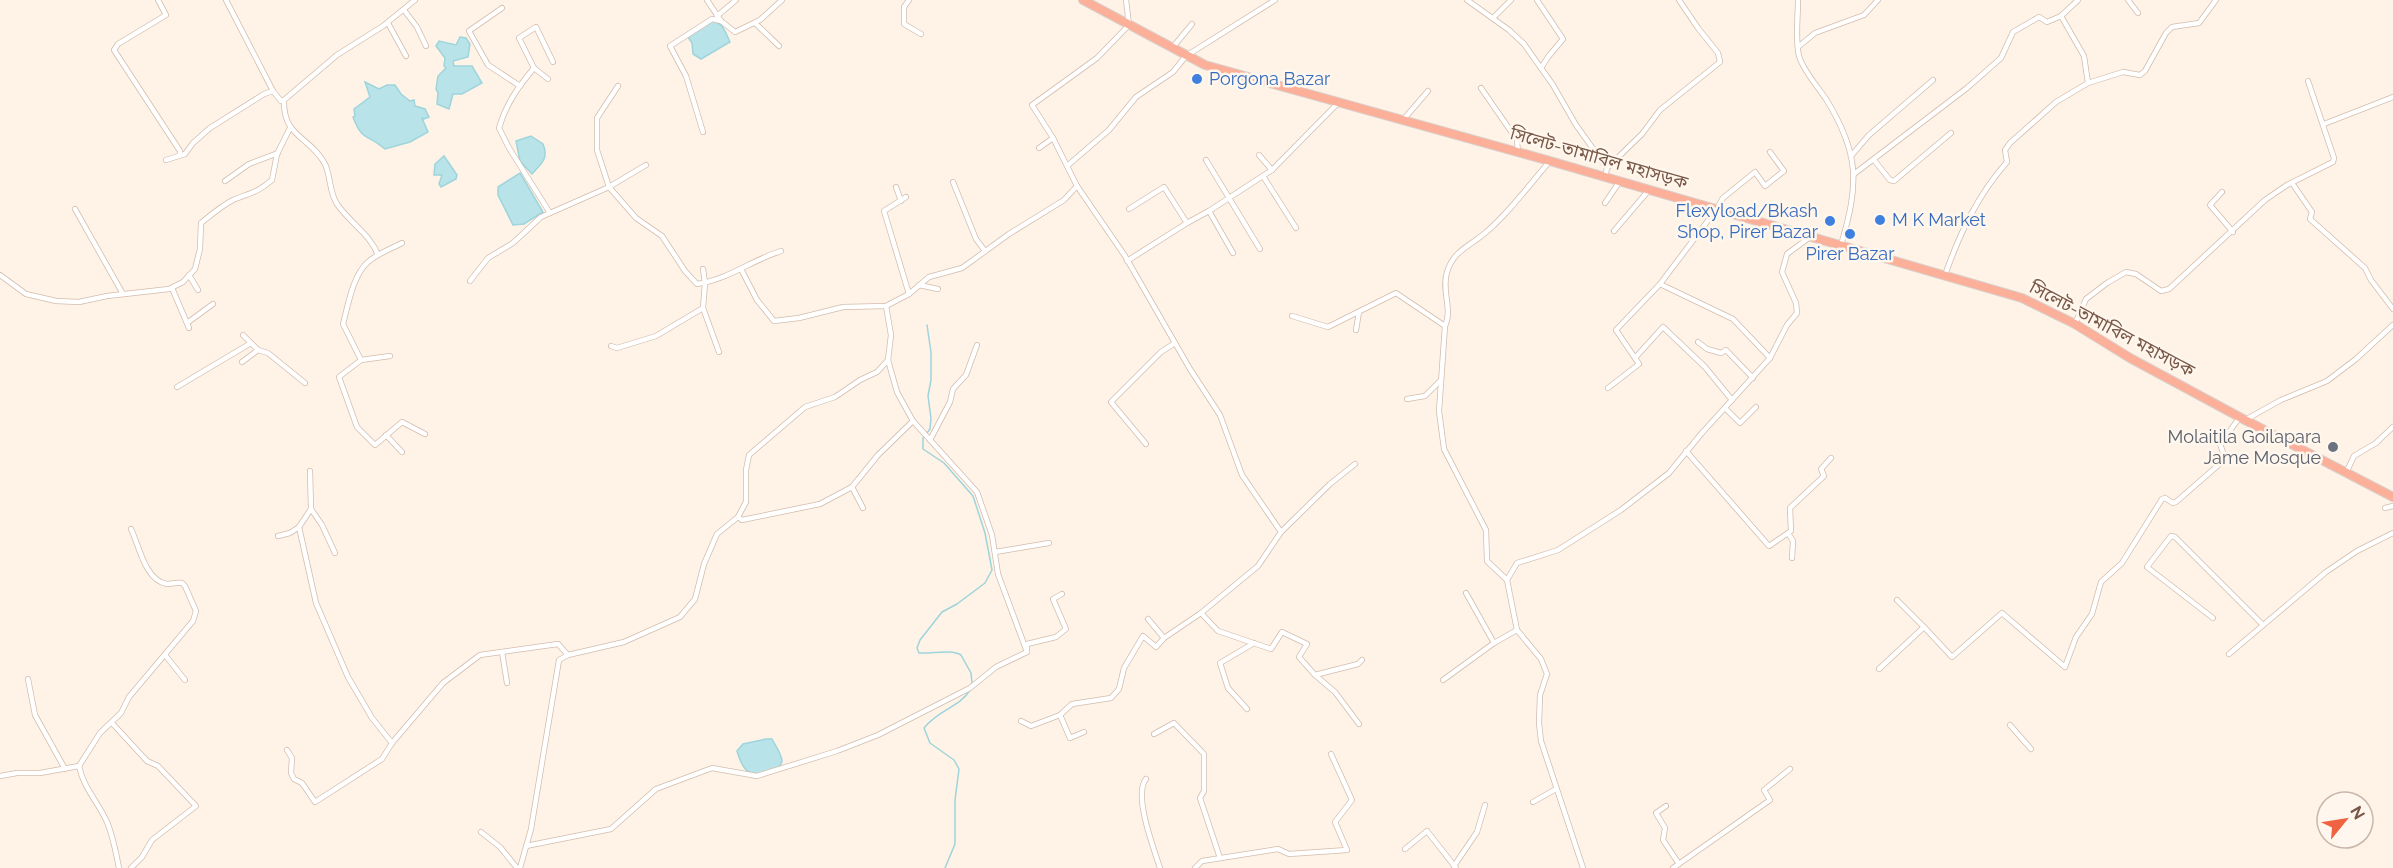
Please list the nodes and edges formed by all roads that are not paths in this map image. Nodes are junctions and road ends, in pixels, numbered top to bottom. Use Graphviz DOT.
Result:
graph roads {
  1 [pos="158,0"];
  2 [pos="226,0"];
  3 [pos="416,0"];
  4 [pos="707,0"];
  5 [pos="736,0"];
  6 [pos="771,0"];
  7 [pos="782,0"];
  8 [pos="909,0"];
  9 [pos="1083,0"];
  10 [pos="1126,0"];
  11 [pos="1275,0"];
  12 [pos="1467,0"];
  13 [pos="1511,0"];
  14 [pos="1537,0"];
  15 [pos="1679,0"];
  16 [pos="1798,0"];
  17 [pos="1878,0"];
  18 [pos="2078,0"];
  19 [pos="2128,0"];
  20 [pos="2216,0"];
  21 [pos="775,6"];
  22 [pos="502,8"];
  23 [pos="405,10"];
  24 [pos="2138,13"];
  25 [pos="2061,16"];
  26 [pos="719,18"];
  27 [pos="1493,18"];
  28 [pos="388,23"];
  29 [pos="755,23"];
  30 [pos="1192,24"];
  31 [pos="1129,25"];
  32 [pos="921,34"];
  33 [pos="426,46"];
  34 [pos="779,46"];
  35 [pos="1798,47"];
  36 [pos="1172,48"];
  37 [pos="406,56"];
  38 [pos="1186,56"];
  39 [pos="553,62"];
  40 [pos="534,68"];
  41 [pos="1541,68"];
  42 [pos="548,79"];
  43 [pos="1933,80"];
  44 [pos="2308,81"];
  45 [pos="2088,83"];
  46 [pos="520,86"];
  47 [pos="618,86"];
  48 [pos="1481,88"];
  49 [pos="273,91"];
  50 [pos="1428,91"];
  51 [pos="2393,97"];
  52 [pos="284,100"];
  53 [pos="1339,102"];
  54 [pos="1403,120"];
  55 [pos="2324,124"];
  56 [pos="290,128"];
  57 [pos="703,132"];
  58 [pos="1951,133"];
  59 [pos="1053,138"];
  60 [pos="1039,148"];
  61 [pos="1518,152"];
  62 [pos="1770,152"];
  63 [pos="278,153"];
  64 [pos="180,155"];
  65 [pos="1258,155"];
  66 [pos="1851,156"];
  67 [pos="166,160"];
  68 [pos="1206,160"];
  69 [pos="1874,160"];
  70 [pos="1550,161"];
  71 [pos="646,165"];
  72 [pos="1066,166"];
  73 [pos="1272,170"];
  74 [pos="1606,173"];
  75 [pos="1854,174"];
  76 [pos="1263,176"];
  77 [pos="225,181"];
  78 [pos="1620,181"];
  79 [pos="953,182"];
  80 [pos="2292,183"];
  81 [pos="1077,186"];
  82 [pos="609,187"];
  83 [pos="896,187"];
  84 [pos="1649,190"];
  85 [pos="2222,192"];
  86 [pos="906,197"];
  87 [pos="1228,198"];
  88 [pos="901,201"];
  89 [pos="1605,203"];
  90 [pos="75,209"];
  91 [pos="877,209"];
  92 [pos="1129,209"];
  93 [pos="1716,210"];
  94 [pos="884,211"];
  95 [pos="1209,211"];
  96 [pos="550,213"];
  97 [pos="1187,223"];
  98 [pos="1296,228"];
  99 [pos="1614,231"];
  100 [pos="2233,232"];
  101 [pos="1810,237"];
  102 [pos="402,243"];
  103 [pos="1842,245"];
  104 [pos="1260,249"];
  105 [pos="781,251"];
  106 [pos="985,251"];
  107 [pos="1233,253"];
  108 [pos="378,255"];
  109 [pos="1127,261"];
  110 [pos="703,269"];
  111 [pos="741,269"];
  112 [pos="0,275"];
  113 [pos="189,275"];
  114 [pos="1945,276"];
  115 [pos="470,281"];
  116 [pos="705,283"];
  117 [pos="1660,284"];
  118 [pos="919,285"];
  119 [pos="172,288"];
  120 [pos="938,289"];
  121 [pos="198,290"];
  122 [pos="123,294"];
  123 [pos="909,294"];
  124 [pos="213,304"];
  125 [pos="886,306"];
  126 [pos="703,308"];
  127 [pos="2393,309"];
  128 [pos="1359,312"];
  129 [pos="1292,316"];
  130 [pos="2075,324"];
  131 [pos="2393,325"];
  132 [pos="1445,326"];
  133 [pos="1356,330"];
  134 [pos="243,335"];
  135 [pos="1698,342"];
  136 [pos="251,343"];
  137 [pos="1175,343"];
  138 [pos="977,345"];
  139 [pos="611,346"];
  140 [pos="258,350"];
  141 [pos="718,352"];
  142 [pos="390,356"];
  143 [pos="1635,358"];
  144 [pos="1770,358"];
  145 [pos="361,360"];
  146 [pos="888,360"];
  147 [pos="242,362"];
  148 [pos="1753,378"];
  149 [pos="1442,380"];
  150 [pos="305,383"];
  151 [pos="177,387"];
  152 [pos="1608,388"];
  153 [pos="1407,399"];
  154 [pos="1732,400"];
  155 [pos="1756,407"];
  156 [pos="1725,408"];
  157 [pos="2243,419"];
  158 [pos="913,421"];
  159 [pos="2393,427"];
  160 [pos="425,434"];
  161 [pos="386,435"];
  162 [pos="930,440"];
  163 [pos="1146,444"];
  164 [pos="402,452"];
  165 [pos="1686,452"];
  166 [pos="1831,458"];
  167 [pos="1355,464"];
  168 [pos="310,471"];
  169 [pos="2346,473"];
  170 [pos="852,487"];
  171 [pos="2393,497"];
  172 [pos="2393,506"];
  173 [pos="863,508"];
  174 [pos="2385,508"];
  175 [pos="311,509"];
  176 [pos="738,517"];
  177 [pos="299,527"];
  178 [pos="131,529"];
  179 [pos="1281,532"];
  180 [pos="1788,533"];
  181 [pos="2393,533"];
  182 [pos="278,536"];
  183 [pos="1049,543"];
  184 [pos="995,552"];
  185 [pos="335,553"];
  186 [pos="1792,558"];
  187 [pos="1508,580"];
  188 [pos="1466,593"];
  189 [pos="1062,594"];
  190 [pos="1897,600"];
  191 [pos="1201,613"];
  192 [pos="2213,618"];
  193 [pos="1148,619"];
  194 [pos="2263,625"];
  195 [pos="1923,627"];
  196 [pos="1517,630"];
  197 [pos="1164,638"];
  198 [pos="1254,643"];
  199 [pos="1494,643"];
  200 [pos="502,652"];
  201 [pos="1027,652"];
  202 [pos="2229,654"];
  203 [pos="165,655"];
  204 [pos="568,655"];
  205 [pos="1362,660"];
  206 [pos="1879,669"];
  207 [pos="1315,675"];
  208 [pos="28,679"];
  209 [pos="185,680"];
  210 [pos="1443,680"];
  211 [pos="507,683"];
  212 [pos="1247,709"];
  213 [pos="1060,715"];
  214 [pos="1021,721"];
  215 [pos="112,723"];
  216 [pos="1359,724"];
  217 [pos="2010,725"];
  218 [pos="1084,732"];
  219 [pos="1154,734"];
  220 [pos="392,743"];
  221 [pos="2031,749"];
  222 [pos="287,750"];
  223 [pos="1331,754"];
  224 [pos="79,766"];
  225 [pos="65,769"];
  226 [pos="1790,769"];
  227 [pos="0,776"];
  228 [pos="1146,779"];
  229 [pos="1556,789"];
  230 [pos="1533,802"];
  231 [pos="1485,805"];
  232 [pos="1666,806"];
  233 [pos="481,831"];
  234 [pos="526,846"];
  235 [pos="1405,849"];
  236 [pos="1220,858"];
  237 [pos="1679,864"];
  238 [pos="1455,867"];
  239 [pos="119,868"];
  240 [pos="130,868"];
  241 [pos="518,868"];
  242 [pos="1160,868"];
  243 [pos="1195,868"];
  244 [pos="1583,868"];
  245 [pos="1673,868"];
  1 -- 64 [label="street"];
  2 -- 49 [label="street"];
  3 -- 23 [label="street"];
  4 -- 26 [label="street"];
  5 -- 26 [label="street"];
  6 -- 21 [label="street"];
  7 -- 21 [label="street"];
  8 -- 32 [label="street"];
  9 -- 31 [label="highway, সিলেট-তামাবিল মহাসড়ক"];
  10 -- 31 [label="street"];
  11 -- 38 [label="street"];
  12 -- 27 [label="street"];
  13 -- 27 [label="street"];
  14 -- 41 [label="street"];
  15 -- 74 [label="street"];
  16 -- 35 [label="street"];
  17 -- 35 [label="street"];
  18 -- 25 [label="street"];
  19 -- 24 [label="street"];
  20 -- 45 [label="street"];
  21 -- 29 [label="street"];
  22 -- 46 [label="street"];
  23 -- 28 [label="street"];
  23 -- 33 [label="street"];
  25 -- 45 [label="street"];
  25 -- 69 [label="street"];
  26 -- 29 [label="street"];
  26 -- 57 [label="street"];
  27 -- 41 [label="street"];
  28 -- 37 [label="street"];
  28 -- 52 [label="street"];
  29 -- 34 [label="street"];
  30 -- 36 [label="street"];
  31 -- 36 [label="highway, সিলেট-তামাবিল মহাসড়ক"];
  31 -- 59 [label="street"];
  35 -- 66 [label="street"];
  36 -- 38 [label="highway, সিলেট-তামাবিল মহাসড়ক"];
  38 -- 53 [label="highway, সিলেট-তামাবিল মহাসড়ক"];
  38 -- 72 [label="street"];
  39 -- 40 [label="street"];
  40 -- 42 [label="street"];
  40 -- 46 [label="street"];
  41 -- 74 [label="street"];
  43 -- 66 [label="street"];
  44 -- 55 [label="street"];
  45 -- 114 [label="street"];
  46 -- 96 [label="street"];
  47 -- 82 [label="street"];
  48 -- 61 [label="street"];
  49 -- 52 [label="street"];
  49 -- 64 [label="street"];
  50 -- 54 [label="street"];
  51 -- 55 [label="street"];
  52 -- 56 [label="street"];
  53 -- 54 [label="highway, সিলেট-তামাবিল মহাসড়ক"];
  53 -- 73 [label="street"];
  54 -- 61 [label="highway, সিলেট-তামাবিল মহাসড়ক"];
  55 -- 80 [label="street"];
  56 -- 63 [label="street"];
  56 -- 108 [label="street"];
  58 -- 69 [label="street"];
  59 -- 60 [label="street"];
  59 -- 72 [label="street"];
  61 -- 70 [label="highway, সিলেট-তামাবিল মহাসড়ক"];
  62 -- 93 [label="street"];
  63 -- 77 [label="street"];
  63 -- 113 [label="street"];
  64 -- 67 [label="street"];
  65 -- 73 [label="street"];
  66 -- 75 [label="street"];
  68 -- 87 [label="street"];
  69 -- 75 [label="street"];
  70 -- 74 [label="highway, সিলেট-তামাবিল মহাসড়ক"];
  70 -- 132 [label="street"];
  71 -- 82 [label="street"];
  72 -- 81 [label="street"];
  73 -- 76 [label="street"];
  74 -- 78 [label="highway, সিলেট-তামাবিল মহাসড়ক"];
  75 -- 103 [label="street"];
  76 -- 87 [label="street"];
  76 -- 98 [label="street"];
  78 -- 84 [label="highway, সিলেট-তামাবিল মহাসড়ক"];
  78 -- 89 [label="street"];
  79 -- 106 [label="street"];
  80 -- 100 [label="street"];
  80 -- 127 [label="street"];
  81 -- 106 [label="street"];
  81 -- 109 [label="street"];
  82 -- 96 [label="street"];
  82 -- 116 [label="street"];
  83 -- 88 [label="street"];
  84 -- 93 [label="highway, সিলেট-তামাবিল মহাসড়ক"];
  84 -- 99 [label="street"];
  85 -- 100 [label="street"];
  86 -- 88 [label="street"];
  87 -- 95 [label="street"];
  87 -- 104 [label="street"];
  88 -- 94 [label="street"];
  90 -- 122 [label="street"];
  91 -- 94 [label="street"];
  92 -- 97 [label="street"];
  93 -- 101 [label="highway, সিলেট-তামাবিল মহাসড়ক"];
  93 -- 117 [label="street"];
  94 -- 123 [label="street"];
  95 -- 97 [label="street"];
  95 -- 107 [label="street"];
  96 -- 115 [label="street"];
  97 -- 109 [label="street"];
  100 -- 130 [label="street"];
  101 -- 103 [label="highway, সিলেট-তামাবিল মহাসড়ক"];
  101 -- 144 [label="street"];
  102 -- 108 [label="street"];
  103 -- 114 [label="highway, সিলেট-তামাবিল মহাসড়ক"];
  105 -- 111 [label="street"];
  106 -- 118 [label="street"];
  108 -- 145 [label="street"];
  109 -- 137 [label="street"];
  110 -- 116 [label="street"];
  111 -- 116 [label="street"];
  111 -- 125 [label="street"];
  112 -- 122 [label="street"];
  113 -- 119 [label="street"];
  113 -- 121 [label="street"];
  114 -- 130 [label="highway, সিলেট-তামাবিল মহাসড়ক"];
  116 -- 126 [label="street"];
  117 -- 143 [label="street"];
  117 -- 144 [label="street"];
  118 -- 120 [label="street"];
  118 -- 123 [label="street"];
  119 -- 122 [label="street"];
  119 -- 124 [label="street"];
  123 -- 125 [label="street"];
  125 -- 146 [label="street"];
  126 -- 139 [label="street"];
  126 -- 141 [label="street"];
  128 -- 129 [label="street"];
  128 -- 132 [label="street"];
  128 -- 133 [label="street"];
  130 -- 157 [label="highway, সিলেট-তামাবিল মহাসড়ক"];
  131 -- 157 [label="street"];
  132 -- 149 [label="street"];
  134 -- 136 [label="street"];
  135 -- 148 [label="street"];
  136 -- 140 [label="street"];
  136 -- 151 [label="street"];
  137 -- 163 [label="street"];
  137 -- 179 [label="street"];
  138 -- 162 [label="street"];
  140 -- 147 [label="street"];
  140 -- 150 [label="street"];
  142 -- 145 [label="street"];
  143 -- 152 [label="street"];
  143 -- 154 [label="street"];
  144 -- 148 [label="street"];
  145 -- 161 [label="street"];
  146 -- 158 [label="street"];
  146 -- 176 [label="street"];
  148 -- 154 [label="street"];
  149 -- 153 [label="street"];
  149 -- 187 [label="street"];
  154 -- 156 [label="street"];
  155 -- 156 [label="street"];
  156 -- 165 [label="street"];
  157 -- 169 [label="highway, সিলেট-তামাবিল মহাসড়ক"];
  157 -- 195 [label="street"];
  158 -- 162 [label="street"];
  158 -- 170 [label="street"];
  159 -- 169 [label="street"];
  160 -- 161 [label="street"];
  161 -- 164 [label="street"];
  162 -- 184 [label="street"];
  165 -- 180 [label="street"];
  165 -- 187 [label="street"];
  166 -- 180 [label="street"];
  167 -- 179 [label="street"];
  168 -- 175 [label="street"];
  169 -- 171 [label="highway, সিলেট-তামাবিল মহাসড়ক"];
  170 -- 173 [label="street"];
  170 -- 176 [label="street"];
  172 -- 174 [label="street"];
  175 -- 177 [label="street"];
  175 -- 185 [label="street"];
  176 -- 204 [label="street"];
  177 -- 182 [label="street"];
  177 -- 220 [label="street"];
  178 -- 203 [label="street"];
  179 -- 191 [label="street"];
  180 -- 186 [label="street"];
  181 -- 194 [label="street"];
  183 -- 184 [label="street"];
  184 -- 201 [label="street"];
  187 -- 196 [label="street"];
  188 -- 199 [label="street"];
  189 -- 201 [label="street"];
  190 -- 195 [label="street"];
  191 -- 197 [label="street"];
  191 -- 198 [label="street"];
  192 -- 194 [label="street"];
  193 -- 197 [label="street"];
  194 -- 202 [label="street"];
  195 -- 206 [label="street"];
  196 -- 199 [label="street"];
  196 -- 229 [label="street"];
  197 -- 213 [label="street"];
  198 -- 207 [label="street"];
  198 -- 212 [label="street"];
  199 -- 210 [label="street"];
  200 -- 204 [label="street"];
  200 -- 211 [label="street"];
  200 -- 220 [label="street"];
  201 -- 234 [label="street"];
  203 -- 209 [label="street"];
  203 -- 215 [label="street"];
  204 -- 234 [label="street"];
  205 -- 207 [label="street"];
  207 -- 216 [label="street"];
  208 -- 225 [label="street"];
  213 -- 214 [label="street"];
  213 -- 218 [label="street"];
  215 -- 224 [label="street"];
  215 -- 240 [label="street"];
  217 -- 221 [label="street"];
  219 -- 236 [label="street"];
  220 -- 222 [label="street"];
  223 -- 236 [label="street"];
  224 -- 225 [label="street"];
  224 -- 239 [label="street"];
  225 -- 227 [label="street"];
  226 -- 237 [label="street"];
  228 -- 242 [label="street"];
  229 -- 230 [label="street"];
  229 -- 244 [label="street"];
  231 -- 238 [label="street"];
  232 -- 237 [label="street"];
  233 -- 241 [label="street"];
  234 -- 241 [label="street"];
  235 -- 238 [label="street"];
  236 -- 243 [label="street"];
  237 -- 245 [label="street"];
}
